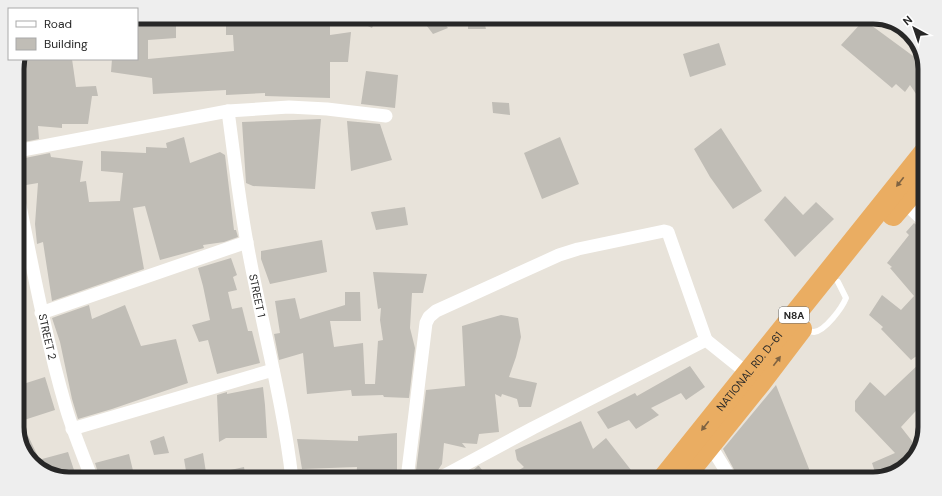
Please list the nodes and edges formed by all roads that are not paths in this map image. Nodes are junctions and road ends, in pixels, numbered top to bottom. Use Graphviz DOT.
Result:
graph roads {
  1 [pos="228,111"];
  2 [pos="386,116"];
  3 [pos="24,150"];
  4 [pos="918,161"];
  5 [pos="918,186"];
  6 [pos="904,202"];
  7 [pos="918,215"];
  8 [pos="24,227"];
  9 [pos="246,242"];
  10 [pos="41,313"];
  11 [pos="706,340"];
  12 [pos="273,370"];
  13 [pos="754,378"];
  14 [pos="72,429"];
  15 [pos="710,445"];
  16 [pos="89,472"];
  17 [pos="291,472"];
  18 [pos="408,472"];
  19 [pos="451,472"];
  20 [pos="669,472"];
  21 [pos="688,472"];
  22 [pos="727,472"];
  1 -- 2 [label="street"];
  1 -- 3 [label="street"];
  1 -- 9 [label="street, STREET 1"];
  4 -- 13 [label="highway, NATIONAL RD. D-61 / N8A, one-way"];
  5 -- 6 [label="highway, NATIONAL RD. D-61 / N8A"];
  6 -- 7 [label="street"];
  13 -- 6 [label="highway, NATIONAL RD. D-61 / N8A, one-way"];
  8 -- 10 [label="street, STREET 2"];
  9 -- 10 [label="street"];
  9 -- 12 [label="street, STREET 1"];
  10 -- 14 [label="street, STREET 2"];
  11 -- 13 [label="street"];
  11 -- 18 [label="street"];
  11 -- 19 [label="street"];
  12 -- 14 [label="street"];
  12 -- 17 [label="street, STREET 1"];
  13 -- 15 [label="highway, NATIONAL RD. D-61 / N8A"];
  13 -- 20 [label="highway, NATIONAL RD. D-61 / N8A, one-way"];
  14 -- 16 [label="street, STREET 2"];
  15 -- 21 [label="highway, NATIONAL RD. D-61 / N8A"];
  15 -- 22 [label="street"];
}
